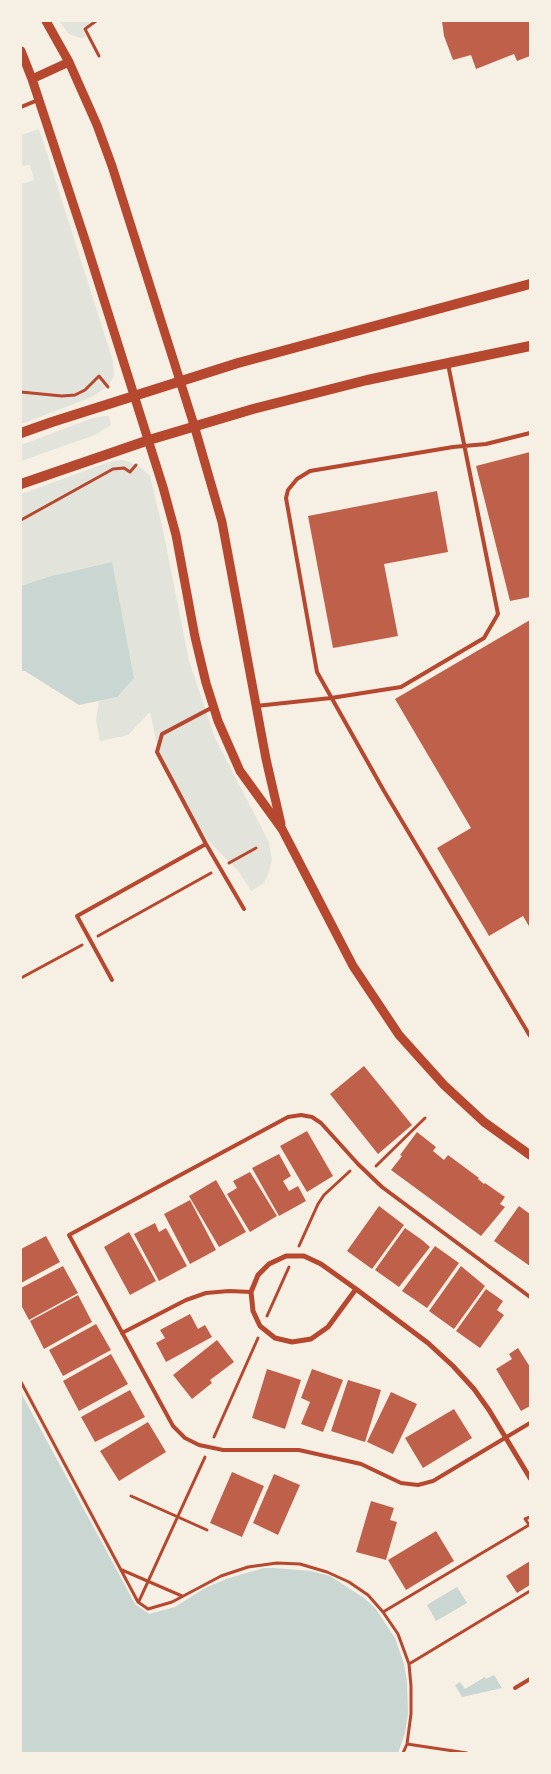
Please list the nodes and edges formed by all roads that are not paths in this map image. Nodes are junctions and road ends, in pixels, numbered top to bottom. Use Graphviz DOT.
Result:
graph roads {
  1 [pos="46,21"];
  2 [pos="21,51"];
  3 [pos="69,62"];
  4 [pos="24,70"];
  5 [pos="32,79"];
  6 [pos="39,99"];
  7 [pos="21,107"];
  8 [pos="530,284"];
  9 [pos="530,346"];
  10 [pos="448,363"];
  11 [pos="179,381"];
  12 [pos="134,396"];
  13 [pos="194,425"];
  14 [pos="21,433"];
  15 [pos="530,433"];
  16 [pos="148,440"];
  17 [pos="465,446"];
  18 [pos="21,484"];
  19 [pos="331,698"];
  20 [pos="256,706"];
  21 [pos="214,707"];
  22 [pos="282,829"];
  23 [pos="206,844"];
  24 [pos="244,909"];
  25 [pos="112,980"];
  26 [pos="530,1036"];
  27 [pos="530,1155"];
  28 [pos="356,1289"];
  29 [pos="251,1292"];
  30 [pos="530,1296"];
  31 [pos="122,1334"];
  32 [pos="530,1423"];
  33 [pos="506,1437"];
  34 [pos="530,1478"];
  35 [pos="530,1679"];
  36 [pos="514,1688"];
  1 -- 3 [label="street"];
  2 -- 4 [label="street"];
  3 -- 5 [label="street"];
  3 -- 11 [label="street"];
  4 -- 5 [label="street"];
  5 -- 6 [label="street"];
  6 -- 7 [label="lane"];
  6 -- 12 [label="street"];
  8 -- 11 [label="main road"];
  9 -- 10 [label="main road"];
  10 -- 13 [label="main road"];
  10 -- 17 [label="lane"];
  11 -- 12 [label="main road"];
  11 -- 13 [label="street"];
  12 -- 14 [label="main road"];
  12 -- 16 [label="street"];
  13 -- 16 [label="main road"];
  13 -- 20 [label="street"];
  15 -- 17 [label="lane"];
  16 -- 18 [label="main road"];
  16 -- 21 [label="street"];
  17 -- 19 [label="lane"];
  17 -- 19 [label="lane"];
  19 -- 20 [label="lane"];
  19 -- 26 [label="lane"];
  20 -- 22 [label="street"];
  21 -- 22 [label="street"];
  21 -- 23 [label="lane"];
  22 -- 27 [label="street"];
  23 -- 24 [label="lane"];
  23 -- 25 [label="lane"];
  28 -- 29 [label="street"];
  28 -- 29 [label="street"];
  28 -- 33 [label="street"];
  29 -- 31 [label="lane"];
  30 -- 31 [label="lane"];
  31 -- 33 [label="lane"];
  32 -- 33 [label="lane"];
  33 -- 34 [label="street"];
  35 -- 36 [label="lane"];
}
